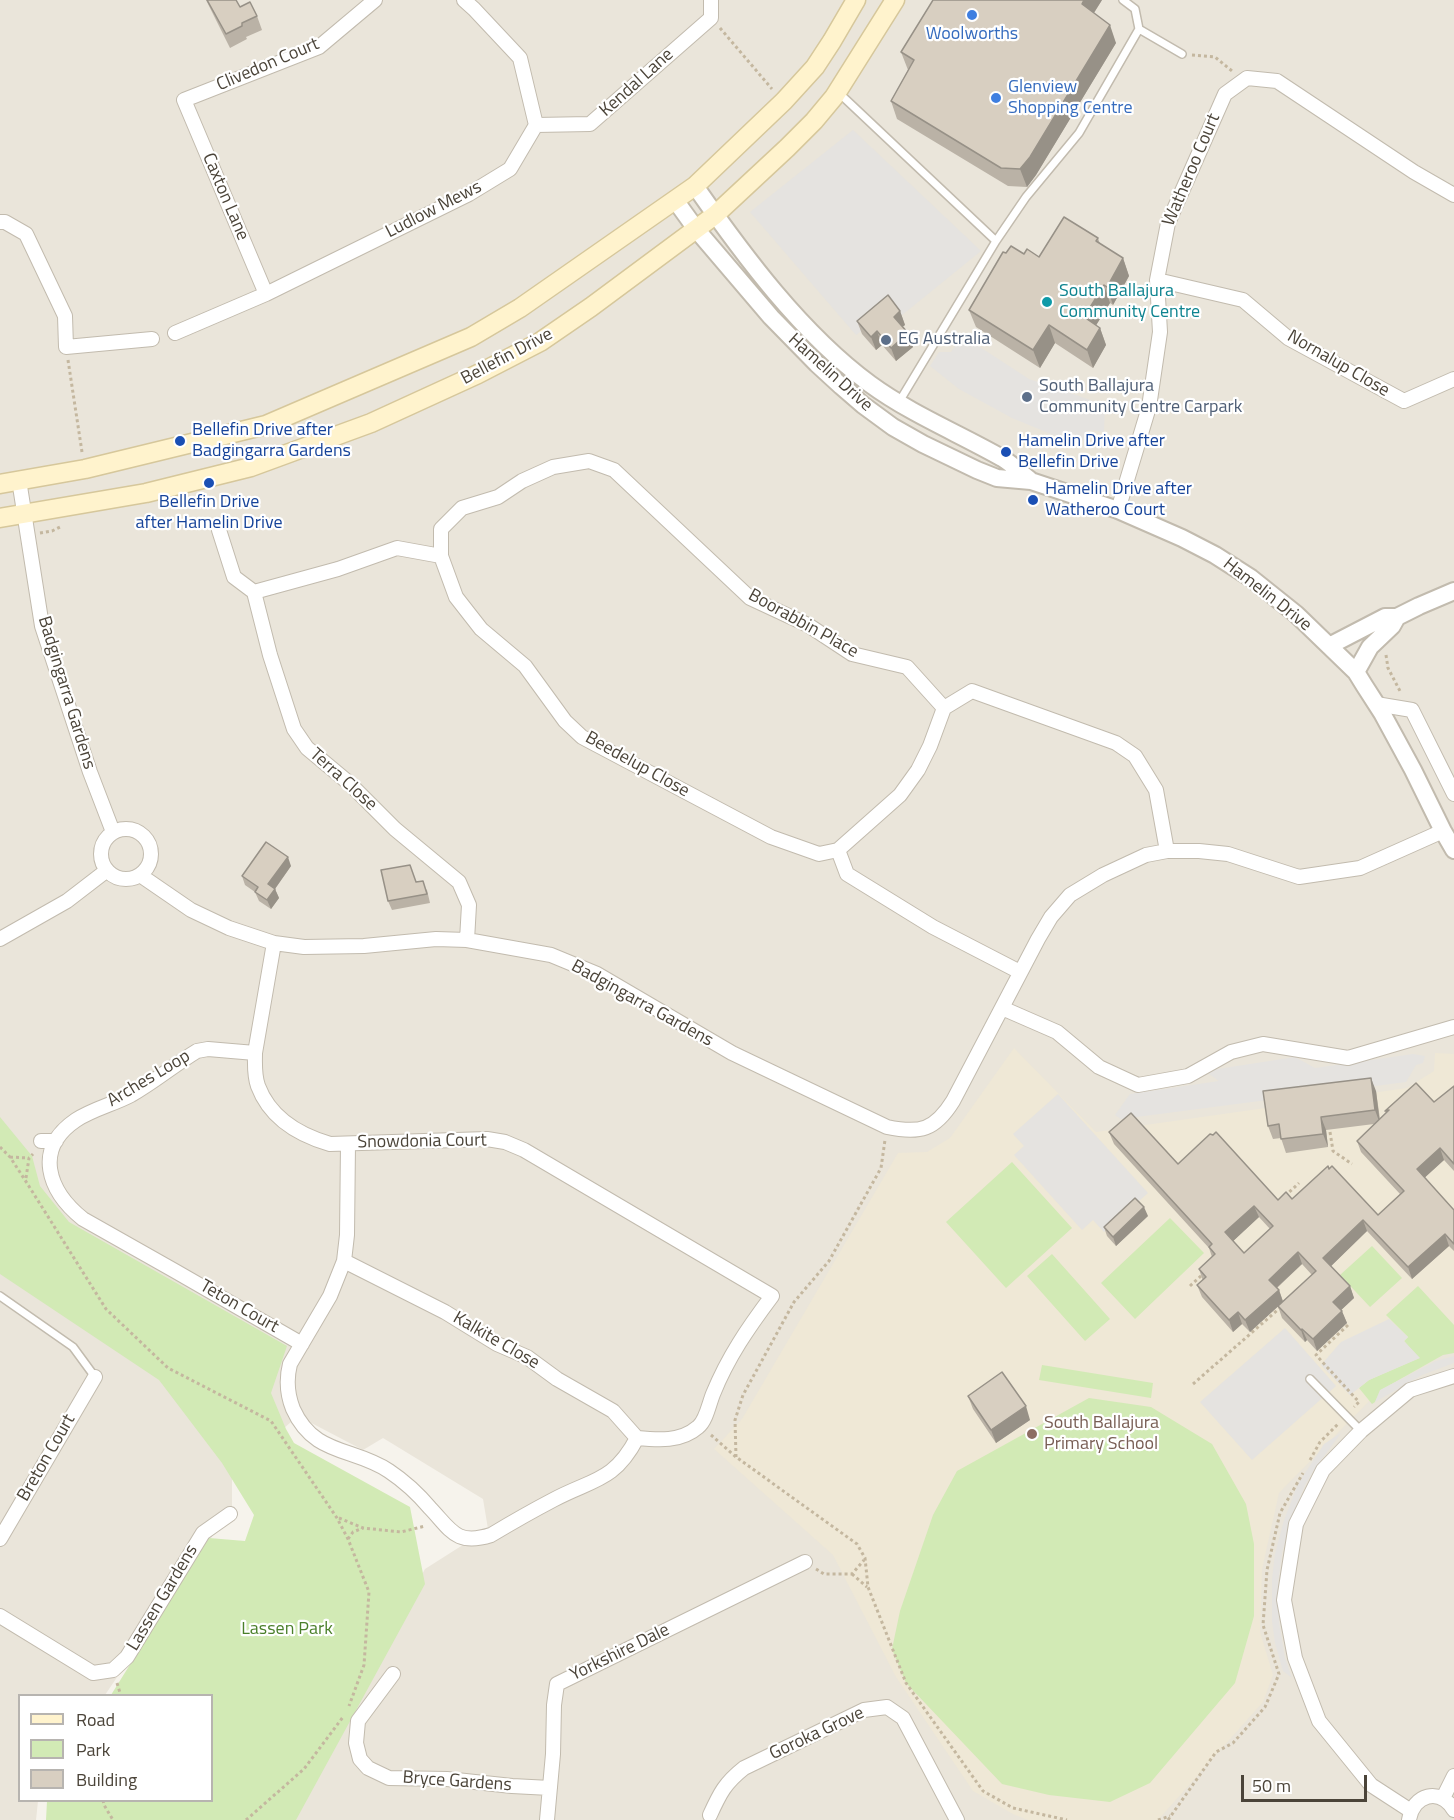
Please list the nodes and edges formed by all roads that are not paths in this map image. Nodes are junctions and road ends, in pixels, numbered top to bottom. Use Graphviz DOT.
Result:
graph roads {
  1 [pos="375,0"];
  2 [pos="464,0"];
  3 [pos="711,0"];
  4 [pos="856,0"];
  5 [pos="895,0"];
  6 [pos="1123,0"];
  7 [pos="1139,29"];
  8 [pos="1182,54"];
  9 [pos="838,92"];
  10 [pos="184,100"];
  11 [pos="536,125"];
  12 [pos="696,186"];
  13 [pos="1454,195"];
  14 [pos="675,200"];
  15 [pos="715,215"];
  16 [pos="0,222"];
  17 [pos="696,229"];
  18 [pos="996,241"];
  19 [pos="1157,280"];
  20 [pos="266,294"];
  21 [pos="175,333"];
  22 [pos="152,339"];
  23 [pos="1454,379"];
  24 [pos="899,403"];
  25 [pos="19,480"];
  26 [pos="1031,481"];
  27 [pos="0,484"];
  28 [pos="498,496"];
  29 [pos="1118,510"];
  30 [pos="26,514"];
  31 [pos="0,518"];
  32 [pos="219,530"];
  33 [pos="441,556"];
  34 [pos="1454,591"];
  35 [pos="254,592"];
  36 [pos="1397,617"];
  37 [pos="1329,646"];
  38 [pos="1356,672"];
  39 [pos="1376,704"];
  40 [pos="944,708"];
  41 [pos="1454,794"];
  42 [pos="1443,831"];
  43 [pos="112,832"];
  44 [pos="838,850"];
  45 [pos="1454,850"];
  46 [pos="1167,851"];
  47 [pos="106,871"];
  48 [pos="140,875"];
  49 [pos="0,939"];
  50 [pos="467,940"];
  51 [pos="274,943"];
  52 [pos="1020,972"];
  53 [pos="1002,1008"];
  54 [pos="1454,1027"];
  55 [pos="255,1053"];
  56 [pos="41,1141"];
  57 [pos="56,1141"];
  58 [pos="348,1144"];
  59 [pos="344,1261"];
  60 [pos="0,1296"];
  61 [pos="302,1344"];
  62 [pos="1454,1376"];
  63 [pos="95,1377"];
  64 [pos="1310,1379"];
  65 [pos="1360,1431"];
  66 [pos="637,1438"];
  67 [pos="230,1514"];
  68 [pos="0,1539"];
  69 [pos="805,1562"];
  70 [pos="0,1616"];
  71 [pos="393,1674"];
  72 [pos="1454,1776"];
  73 [pos="550,1788"];
  74 [pos="1443,1798"];
  75 [pos="1454,1810"];
  76 [pos="711,1815"];
  77 [pos="1410,1815"];
  78 [pos="547,1820"];
  79 [pos="957,1820"];
  1 -- 10 [label="street, Clivedon Court"];
  2 -- 11 [label="street"];
  3 -- 11 [label="street, Kendal Lane"];
  4 -- 12 [label="main road, Bellefin Drive"];
  5 -- 9 [label="main road, Bellefin Drive"];
  6 -- 7 [label="lane"];
  7 -- 8 [label="lane"];
  7 -- 18 [label="lane"];
  9 -- 15 [label="main road, Bellefin Drive"];
  9 -- 18 [label="lane"];
  10 -- 20 [label="street, Caxton Lane"];
  11 -- 20 [label="street, Ludlow Mews"];
  12 -- 14 [label="main road, Bellefin Drive"];
  12 -- 15 [label="street, Hamelin Drive"];
  13 -- 19 [label="street, Watheroo Court"];
  14 -- 17 [label="street, Hamelin Drive"];
  14 -- 25 [label="main road, Bellefin Drive"];
  15 -- 17 [label="main road, Bellefin Drive"];
  15 -- 24 [label="street, Hamelin Drive"];
  16 -- 22 [label="street"];
  17 -- 26 [label="street, Hamelin Drive"];
  17 -- 30 [label="main road, Bellefin Drive"];
  18 -- 24 [label="lane"];
  19 -- 23 [label="street, Nornalup Close"];
  19 -- 29 [label="street, Watheroo Court"];
  20 -- 21 [label="street, Ludlow Mews"];
  24 -- 26 [label="street, Hamelin Drive"];
  25 -- 27 [label="main road, Bellefin Drive"];
  25 -- 30 [label="street, Badgingarra Gardens"];
  26 -- 29 [label="street, Hamelin Drive"];
  28 -- 33 [label="street, Beedelup Close"];
  28 -- 40 [label="street, Boorabbin Place"];
  29 -- 37 [label="street, Hamelin Drive"];
  30 -- 31 [label="main road, Bellefin Drive"];
  30 -- 43 [label="street, Badgingarra Gardens"];
  32 -- 35 [label="street"];
  33 -- 35 [label="street"];
  33 -- 44 [label="street, Beedelup Close"];
  34 -- 36 [label="street"];
  35 -- 50 [label="street, Terra Close"];
  36 -- 37 [label="street"];
  36 -- 38 [label="street"];
  37 -- 38 [label="street, Hamelin Drive"];
  38 -- 39 [label="street, Hamelin Drive"];
  39 -- 41 [label="street"];
  39 -- 42 [label="street, Hamelin Drive"];
  40 -- 44 [label="street"];
  40 -- 46 [label="street"];
  42 -- 45 [label="street, Hamelin Drive"];
  42 -- 46 [label="street, Badgingarra Gardens"];
  43 -- 47 [label="street"];
  43 -- 48 [label="street"];
  44 -- 52 [label="street"];
  46 -- 52 [label="street, Badgingarra Gardens"];
  47 -- 48 [label="street"];
  47 -- 49 [label="street"];
  48 -- 51 [label="street, Badgingarra Gardens"];
  50 -- 51 [label="street, Badgingarra Gardens"];
  50 -- 53 [label="street, Badgingarra Gardens"];
  51 -- 55 [label="street, Snowdonia Court"];
  52 -- 53 [label="street, Badgingarra Gardens"];
  53 -- 54 [label="street"];
  55 -- 57 [label="street, Arches Loop"];
  55 -- 58 [label="street, Snowdonia Court"];
  56 -- 57 [label="street"];
  57 -- 61 [label="street, Teton Court"];
  58 -- 59 [label="street"];
  58 -- 66 [label="street, Snowdonia Court"];
  59 -- 61 [label="street"];
  59 -- 66 [label="street, Kalkite Close"];
  60 -- 63 [label="lane"];
  61 -- 66 [label="street"];
  62 -- 65 [label="street"];
  63 -- 68 [label="street, Breton Court"];
  64 -- 65 [label="lane"];
  65 -- 77 [label="street"];
  67 -- 70 [label="street, Lassen Gardens"];
  69 -- 73 [label="street, Yorkshire Dale"];
  71 -- 73 [label="street, Bryce Gardens"];
  72 -- 74 [label="street"];
  73 -- 78 [label="street, Yorkshire Dale"];
  74 -- 75 [label="street"];
  74 -- 77 [label="street"];
  76 -- 79 [label="street, Goroka Grove"];
}
